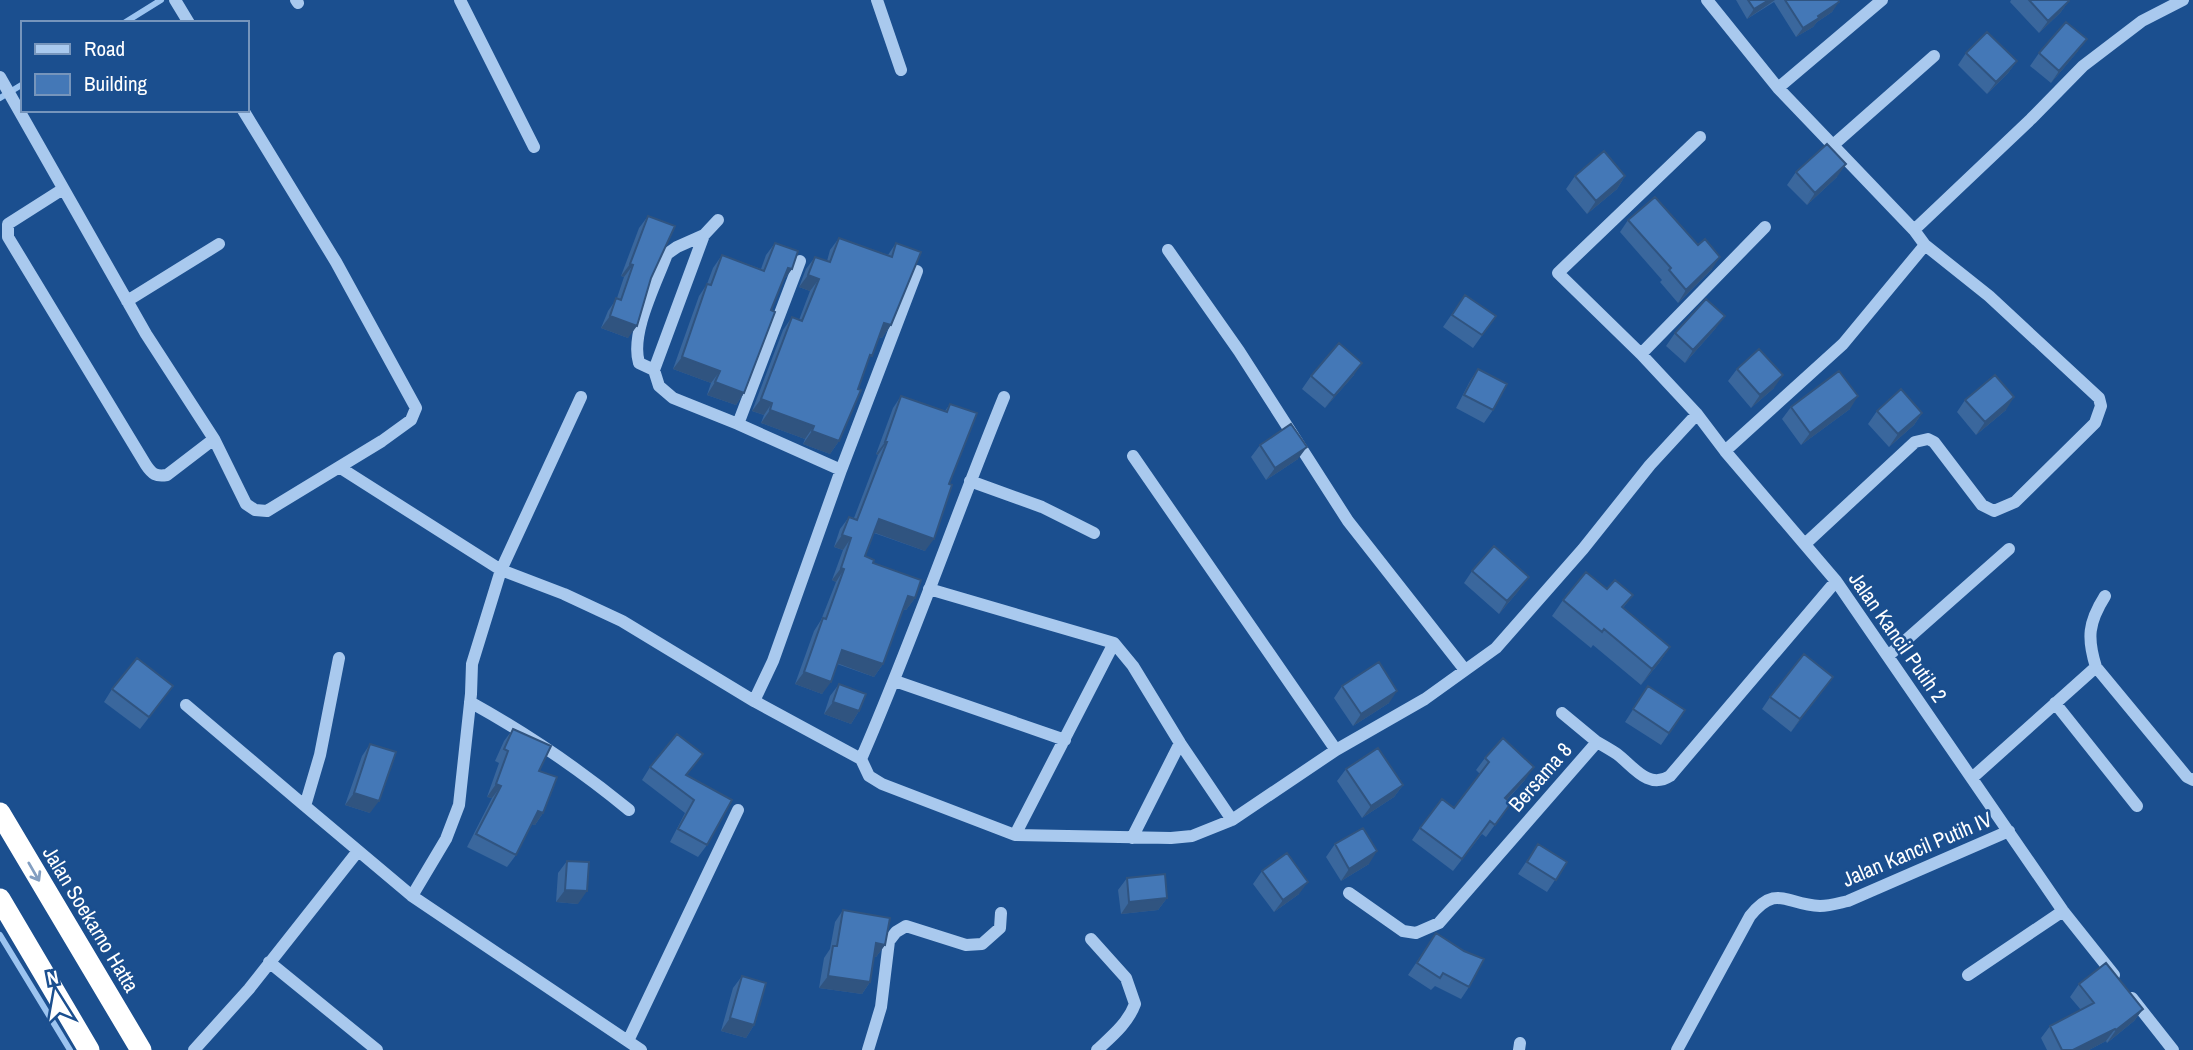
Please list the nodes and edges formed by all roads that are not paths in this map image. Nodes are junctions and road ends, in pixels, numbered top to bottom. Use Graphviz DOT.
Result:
graph roads {
  1 [pos="460,0"];
  2 [pos="877,0"];
  3 [pos="1707,0"];
  4 [pos="1882,0"];
  5 [pos="2183,0"];
  6 [pos="176,1"];
  7 [pos="188,21"];
  8 [pos="1934,56"];
  9 [pos="901,70"];
  10 [pos="1,80"];
  11 [pos="1778,88"];
  12 [pos="244,112"];
  13 [pos="1700,137"];
  14 [pos="1832,146"];
  15 [pos="534,147"];
  16 [pos="63,188"];
  17 [pos="718,220"];
  18 [pos="1765,227"];
  19 [pos="1914,230"];
  20 [pos="704,235"];
  21 [pos="219,244"];
  22 [pos="1925,245"];
  23 [pos="1168,250"];
  24 [pos="800,261"];
  25 [pos="917,271"];
  26 [pos="127,301"];
  27 [pos="1641,354"];
  28 [pos="654,370"];
  29 [pos="581,397"];
  30 [pos="1004,397"];
  31 [pos="1697,414"];
  32 [pos="738,424"];
  33 [pos="214,439"];
  34 [pos="1726,451"];
  35 [pos="1133,456"];
  36 [pos="339,467"];
  37 [pos="841,470"];
  38 [pos="970,481"];
  39 [pos="1094,533"];
  40 [pos="1805,544"];
  41 [pos="2009,550"];
  42 [pos="501,570"];
  43 [pos="1836,581"];
  44 [pos="929,589"];
  45 [pos="2105,596"];
  46 [pos="1114,643"];
  47 [pos="1888,656"];
  48 [pos="338,658"];
  49 [pos="2096,667"];
  50 [pos="1465,670"];
  51 [pos="895,681"];
  52 [pos="754,701"];
  53 [pos="470,702"];
  54 [pos="2055,702"];
  55 [pos="186,705"];
  56 [pos="1562,713"];
  57 [pos="1065,740"];
  58 [pos="1180,743"];
  59 [pos="1597,743"];
  60 [pos="1336,750"];
  61 [pos="861,759"];
  62 [pos="1972,778"];
  63 [pos="2193,780"];
  64 [pos="305,806"];
  65 [pos="2137,806"];
  66 [pos="629,810"];
  67 [pos="738,810"];
  68 [pos="0,813"];
  69 [pos="1232,820"];
  70 [pos="2009,831"];
  71 [pos="1015,835"];
  72 [pos="1132,838"];
  73 [pos="358,851"];
  74 [pos="1349,893"];
  75 [pos="412,896"];
  76 [pos="0,899"];
  77 [pos="2063,911"];
  78 [pos="1001,913"];
  79 [pos="1091,939"];
  80 [pos="269,962"];
  81 [pos="1968,975"];
  82 [pos="628,1041"];
  83 [pos="89,1050"];
  84 [pos="141,1050"];
  85 [pos="194,1050"];
  86 [pos="377,1050"];
  87 [pos="641,1050"];
  88 [pos="868,1050"];
  89 [pos="1097,1050"];
  90 [pos="1677,1050"];
  91 [pos="2173,1050"];
  1 -- 15 [label="street"];
  2 -- 9 [label="street"];
  3 -- 11 [label="street"];
  4 -- 11 [label="street"];
  5 -- 19 [label="street"];
  6 -- 7 [label="street"];
  8 -- 14 [label="street"];
  10 -- 16 [label="street"];
  11 -- 14 [label="street"];
  12 -- 36 [label="street"];
  13 -- 27 [label="street, Jalan Kancil Putih 2"];
  14 -- 19 [label="street"];
  16 -- 26 [label="street"];
  16 -- 33 [label="street"];
  17 -- 20 [label="street"];
  18 -- 27 [label="street"];
  19 -- 22 [label="street"];
  20 -- 28 [label="street"];
  20 -- 28 [label="street"];
  21 -- 26 [label="street"];
  22 -- 34 [label="street"];
  22 -- 40 [label="street"];
  23 -- 50 [label="street"];
  24 -- 32 [label="street"];
  25 -- 37 [label="street"];
  26 -- 33 [label="street"];
  27 -- 31 [label="street, Jalan Kancil Putih 2"];
  28 -- 32 [label="street"];
  29 -- 42 [label="street"];
  30 -- 38 [label="street"];
  31 -- 34 [label="street, Jalan Kancil Putih 2"];
  31 -- 50 [label="street"];
  32 -- 37 [label="street"];
  33 -- 36 [label="street"];
  34 -- 40 [label="street, Jalan Kancil Putih 2"];
  35 -- 60 [label="street"];
  36 -- 42 [label="street"];
  37 -- 52 [label="street"];
  38 -- 39 [label="street"];
  38 -- 44 [label="street"];
  40 -- 43 [label="street, Jalan Kancil Putih 2"];
  41 -- 47 [label="street"];
  42 -- 52 [label="street"];
  42 -- 53 [label="street"];
  43 -- 47 [label="street, Jalan Kancil Putih 2"];
  43 -- 59 [label="street, Bersama 8"];
  44 -- 46 [label="street"];
  44 -- 51 [label="street"];
  45 -- 49 [label="street"];
  46 -- 57 [label="street"];
  46 -- 58 [label="street"];
  47 -- 62 [label="street, Jalan Kancil Putih 2"];
  48 -- 64 [label="street"];
  49 -- 54 [label="street"];
  49 -- 63 [label="street"];
  50 -- 60 [label="street"];
  51 -- 57 [label="street"];
  51 -- 61 [label="street"];
  52 -- 61 [label="street"];
  53 -- 66 [label="street"];
  53 -- 75 [label="street"];
  54 -- 62 [label="street"];
  54 -- 65 [label="street"];
  55 -- 64 [label="street"];
  56 -- 59 [label="street"];
  57 -- 71 [label="street"];
  58 -- 69 [label="street"];
  58 -- 72 [label="street"];
  59 -- 74 [label="street, Bersama 8"];
  60 -- 69 [label="street"];
  61 -- 71 [label="street"];
  62 -- 70 [label="street, Jalan Kancil Putih 2"];
  64 -- 73 [label="street"];
  67 -- 82 [label="street"];
  68 -- 84 [label="highway, Jalan Soekarno Hatta, one-way"];
  69 -- 72 [label="street"];
  70 -- 77 [label="street, Jalan Kancil Putih 2"];
  70 -- 90 [label="street, Jalan Kancil Putih IV"];
  71 -- 72 [label="street"];
  73 -- 75 [label="street"];
  73 -- 80 [label="street"];
  75 -- 82 [label="street"];
  76 -- 83 [label="highway"];
  77 -- 81 [label="street"];
  77 -- 91 [label="street, Jalan Kancil Putih 2"];
  78 -- 88 [label="street"];
  79 -- 89 [label="street"];
  80 -- 85 [label="street"];
  80 -- 86 [label="street"];
  82 -- 87 [label="street"];
}
